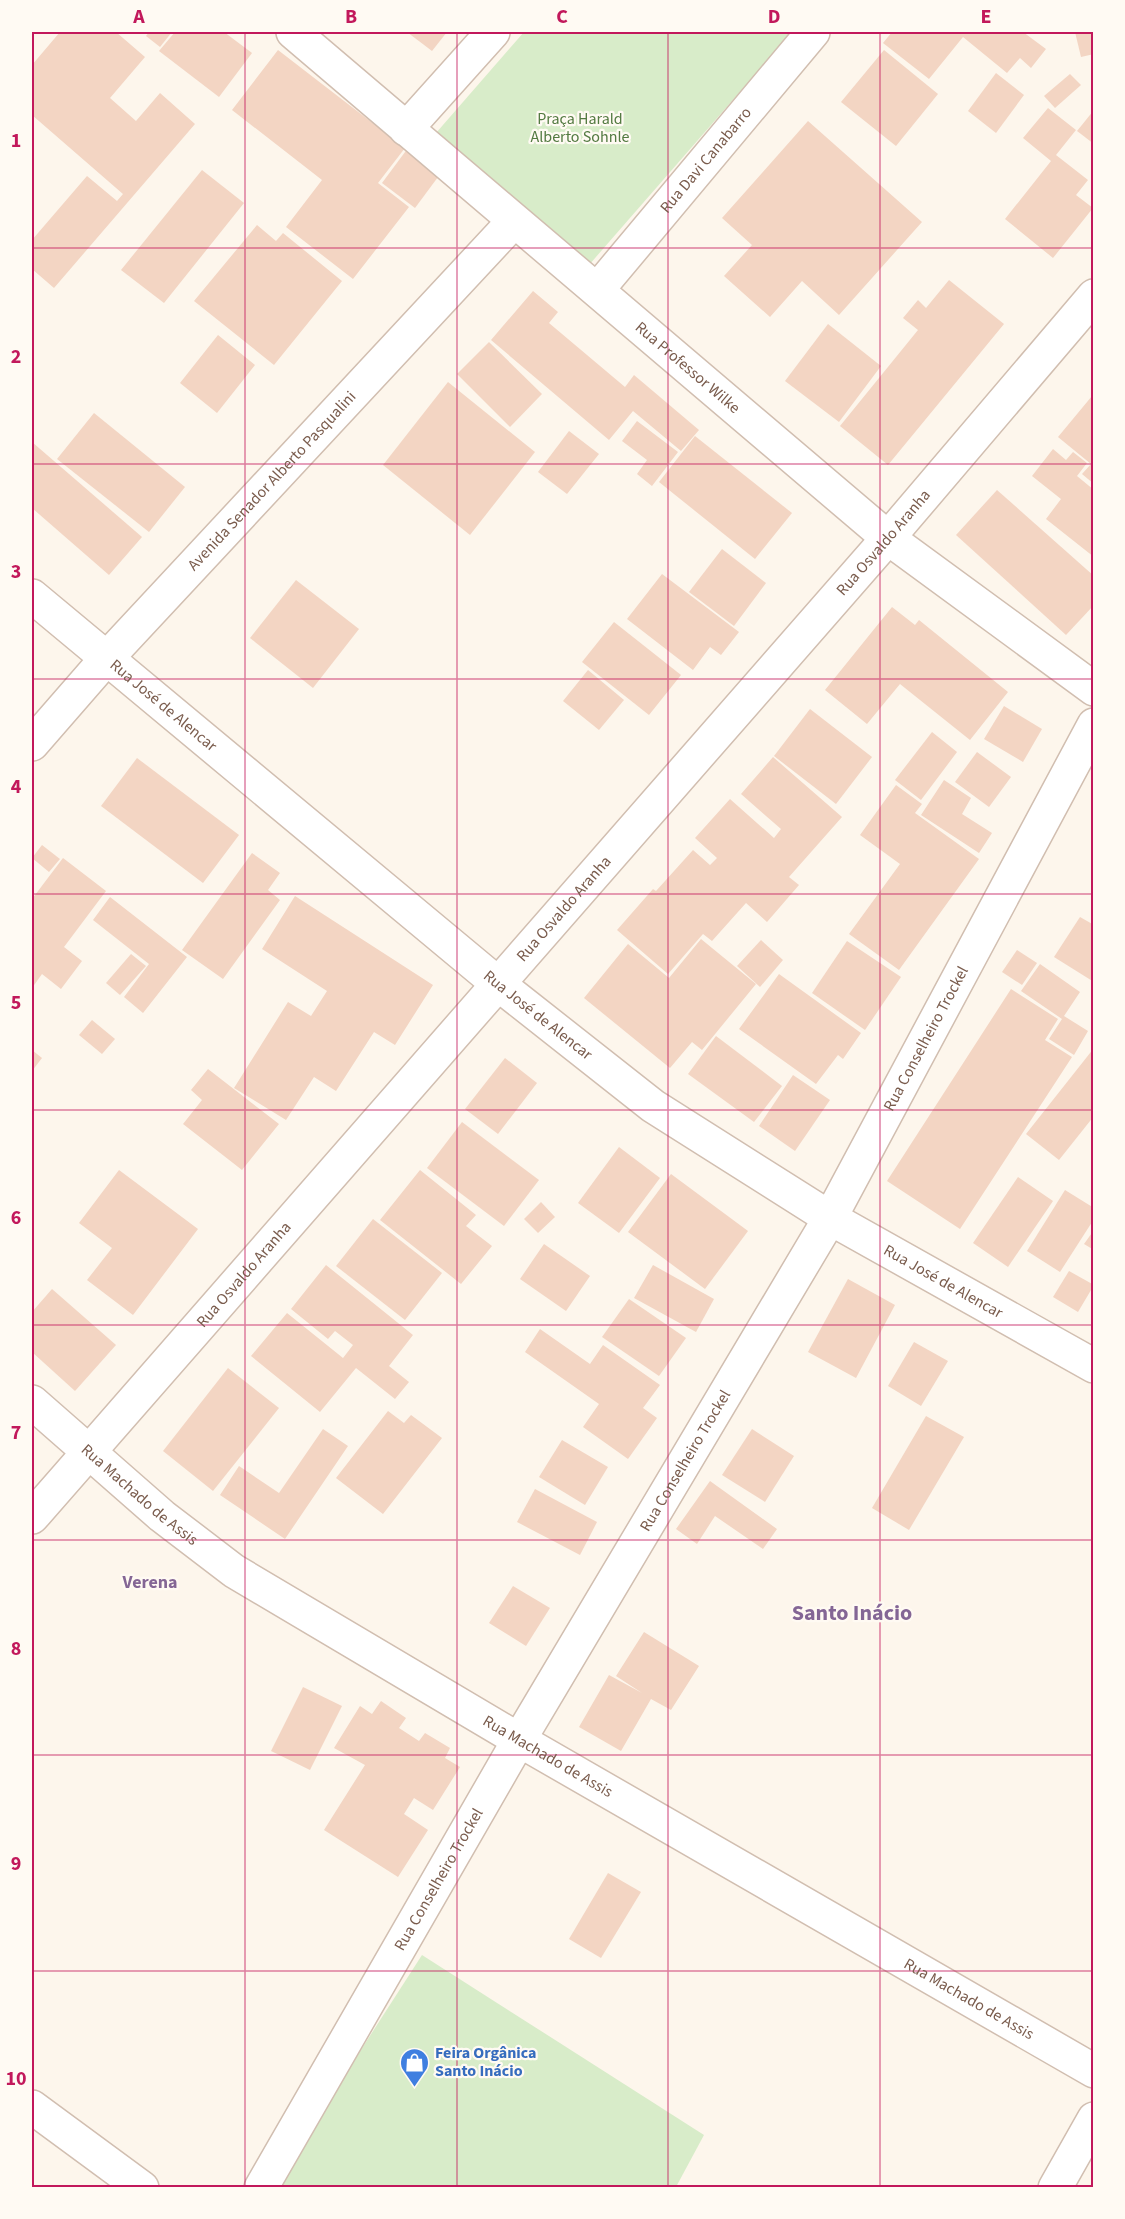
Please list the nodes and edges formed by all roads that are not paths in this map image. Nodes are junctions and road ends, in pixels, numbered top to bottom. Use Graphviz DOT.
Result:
graph roads {
  1 [pos="293,32"];
  2 [pos="493,32"];
  3 [pos="813,32"];
  4 [pos="406,129"];
  5 [pos="514,221"];
  6 [pos="598,289"];
  7 [pos="1094,296"];
  8 [pos="888,538"];
  9 [pos="32,596"];
  10 [pos="106,659"];
  11 [pos="1094,689"];
  12 [pos="1094,725"];
  13 [pos="32,744"];
  14 [pos="497,983"];
  15 [pos="830,1218"];
  16 [pos="1094,1366"];
  17 [pos="32,1402"];
  18 [pos="90,1452"];
  19 [pos="32,1517"];
  20 [pos="519,1740"];
  21 [pos="1094,2071"];
  22 [pos="32,2107"];
  23 [pos="1094,2119"];
  24 [pos="142,2187"];
  25 [pos="261,2187"];
  26 [pos="1055,2187"];
  1 -- 4 [label="street, Rua Professor Wilke"];
  2 -- 4 [label="street"];
  3 -- 6 [label="street, Rua Davi Canabarro"];
  4 -- 5 [label="street, Rua Professor Wilke"];
  5 -- 6 [label="street, Rua Professor Wilke"];
  5 -- 10 [label="street, Avenida Senador Alberto Pasqualini"];
  6 -- 8 [label="street, Rua Professor Wilke"];
  7 -- 8 [label="street, Rua Osvaldo Aranha"];
  8 -- 11 [label="street, Rua Professor Wilke"];
  8 -- 14 [label="street, Rua Osvaldo Aranha"];
  9 -- 10 [label="street, Rua José de Alencar"];
  10 -- 13 [label="street, Avenida Senador Alberto Pasqualini"];
  10 -- 14 [label="street, Rua José de Alencar"];
  12 -- 15 [label="street, Rua Conselheiro Trockel"];
  14 -- 15 [label="street, Rua José de Alencar"];
  14 -- 18 [label="street, Rua Osvaldo Aranha"];
  15 -- 16 [label="street, Rua José de Alencar"];
  15 -- 20 [label="street, Rua Conselheiro Trockel"];
  17 -- 18 [label="street, Rua Machado de Assis"];
  18 -- 19 [label="street, Rua Osvaldo Aranha"];
  18 -- 20 [label="street, Rua Machado de Assis"];
  20 -- 21 [label="street, Rua Machado de Assis"];
  20 -- 25 [label="street, Rua Conselheiro Trockel"];
  22 -- 24 [label="street"];
  23 -- 26 [label="street"];
}
